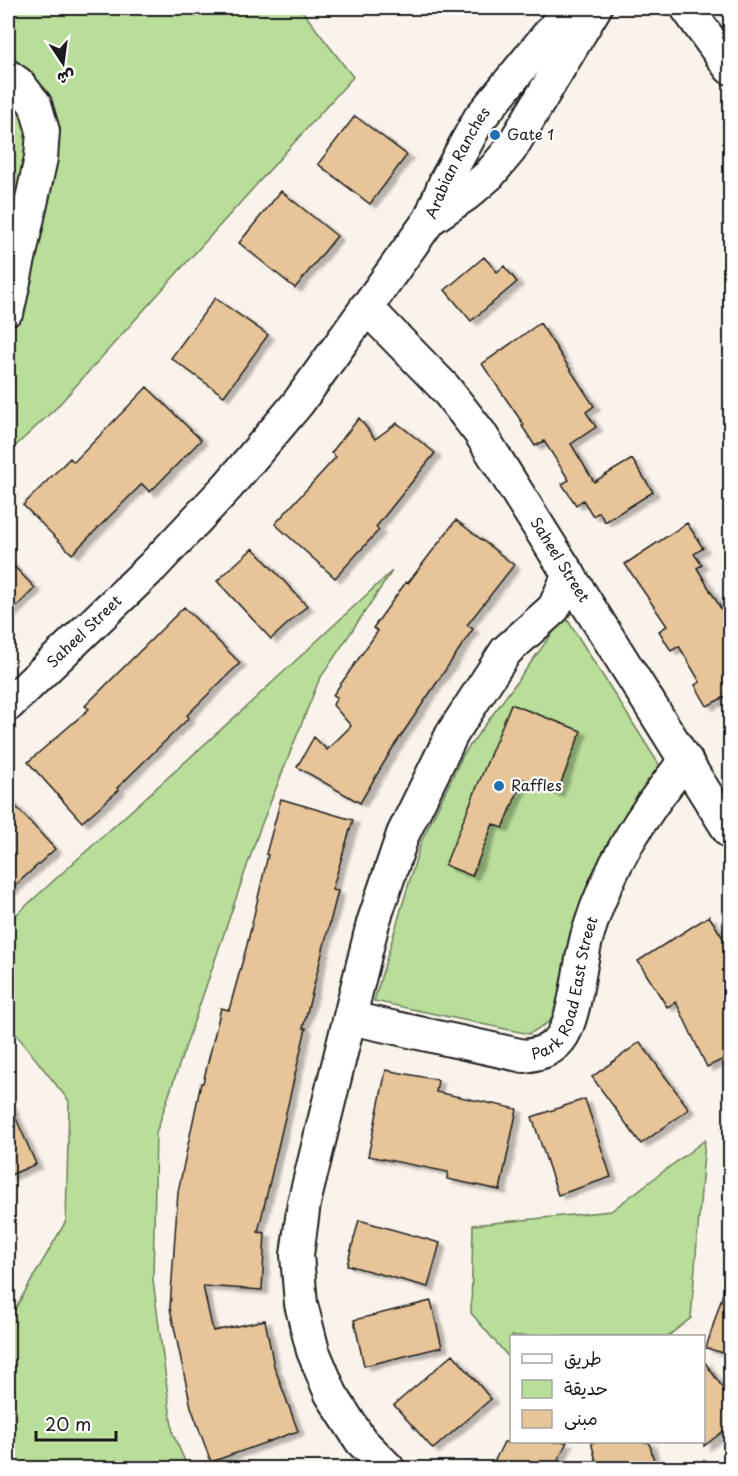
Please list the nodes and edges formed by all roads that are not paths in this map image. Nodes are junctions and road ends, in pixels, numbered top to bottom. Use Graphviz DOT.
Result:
graph roads {
  1 [pos="570,8"];
  2 [pos="595,8"];
  3 [pos="687,8"];
  4 [pos="730,68"];
  5 [pos="8,76"];
  6 [pos="502,87"];
  7 [pos="535,110"];
  8 [pos="457,187"];
  9 [pos="430,219"];
  10 [pos="366,306"];
  11 [pos="8,309"];
  12 [pos="569,574"];
  13 [pos="8,705"];
  14 [pos="687,760"];
  15 [pos="730,832"];
  16 [pos="350,1018"];
  17 [pos="387,1468"];
  1 -- 6 [label="street, Arabian Ranches"];
  2 -- 7 [label="street, Arabian Ranches"];
  3 -- 4 [label="street"];
  5 -- 11 [label="street"];
  6 -- 7 [label="street"];
  6 -- 8 [label="street, Arabian Ranches"];
  7 -- 8 [label="street, Arabian Ranches"];
  8 -- 9 [label="street, Arabian Ranches"];
  9 -- 10 [label="street, Saheel Street"];
  10 -- 12 [label="street, Saheel Street"];
  10 -- 13 [label="street, Saheel Street"];
  12 -- 14 [label="street, Saheel Street"];
  12 -- 16 [label="street"];
  14 -- 15 [label="street, Saheel Street"];
  14 -- 16 [label="street, Park Road East Street"];
  16 -- 17 [label="street"];
}
